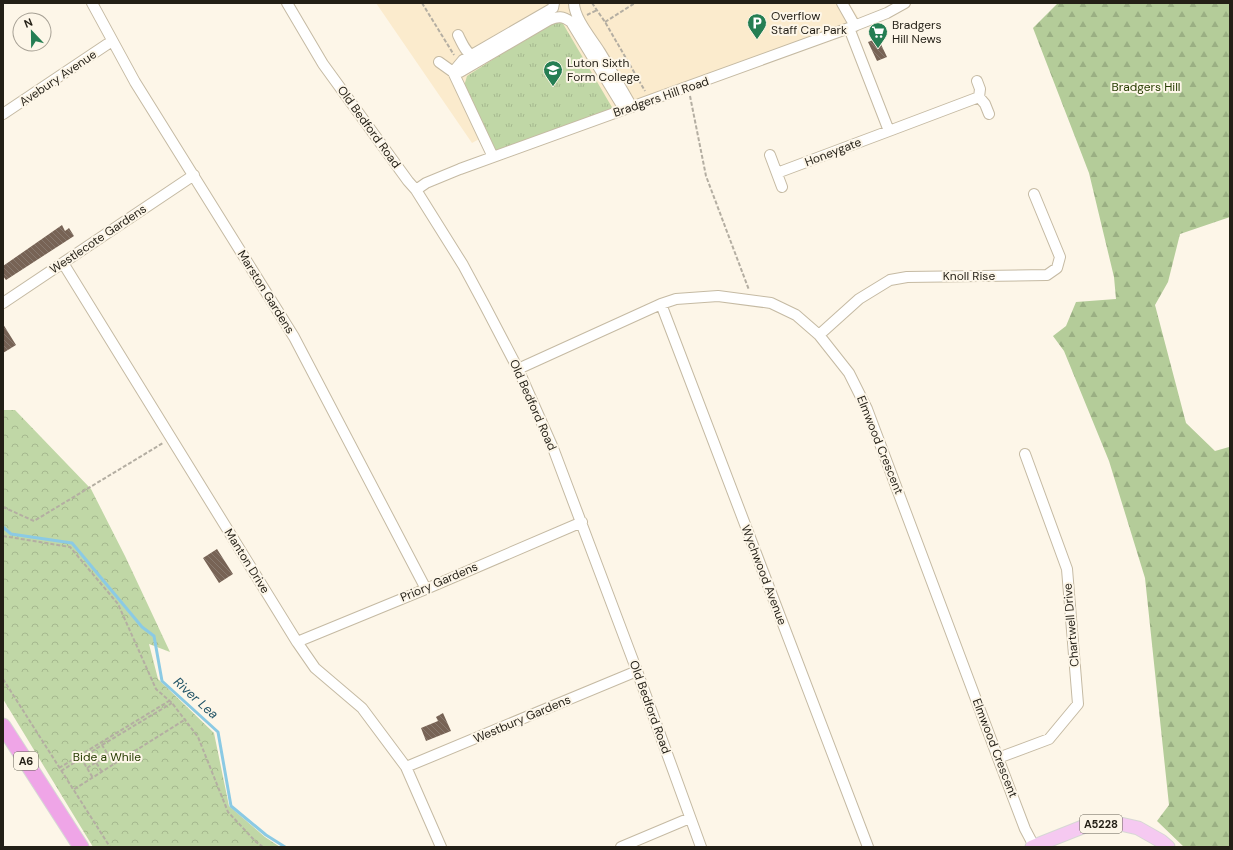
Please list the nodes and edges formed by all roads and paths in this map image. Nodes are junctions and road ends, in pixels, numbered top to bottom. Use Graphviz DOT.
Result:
graph roads {
  1 [pos="92,3"];
  2 [pos="287,3"];
  3 [pos="422,3"];
  4 [pos="554,3"];
  5 [pos="574,3"];
  6 [pos="592,3"];
  7 [pos="635,3"];
  8 [pos="842,3"];
  9 [pos="905,3"];
  10 [pos="597,10"];
  11 [pos="586,16"];
  12 [pos="605,22"];
  13 [pos="852,27"];
  14 [pos="112,41"];
  15 [pos="484,48"];
  16 [pos="471,56"];
  17 [pos="456,59"];
  18 [pos="483,60"];
  19 [pos="439,62"];
  20 [pos="453,72"];
  21 [pos="977,81"];
  22 [pos="688,87"];
  23 [pos="979,97"];
  24 [pos="650,100"];
  25 [pos="628,108"];
  26 [pos="3,114"];
  27 [pos="989,114"];
  28 [pos="889,131"];
  29 [pos="770,155"];
  30 [pos="493,157"];
  31 [pos="777,172"];
  32 [pos="194,175"];
  33 [pos="782,187"];
  34 [pos="416,190"];
  35 [pos="1034,194"];
  36 [pos="63,263"];
  37 [pos="752,300"];
  38 [pos="3,303"];
  39 [pos="661,304"];
  40 [pos="819,335"];
  41 [pos="518,369"];
  42 [pos="171,438"];
  43 [pos="1025,454"];
  44 [pos="3,507"];
  45 [pos="582,522"];
  46 [pos="3,536"];
  47 [pos="426,589"];
  48 [pos="297,642"];
  49 [pos="637,671"];
  50 [pos="3,679"];
  51 [pos="169,700"];
  52 [pos="172,703"];
  53 [pos="186,719"];
  54 [pos="3,726"];
  55 [pos="102,745"];
  56 [pos="90,753"];
  57 [pos="110,754"];
  58 [pos="81,758"];
  59 [pos="998,758"];
  60 [pos="96,763"];
  61 [pos="114,764"];
  62 [pos="406,767"];
  63 [pos="87,768"];
  64 [pos="60,769"];
  65 [pos="102,772"];
  66 [pos="93,778"];
  67 [pos="73,790"];
  68 [pos="690,818"];
  69 [pos="81,847"];
  70 [pos="110,847"];
  71 [pos="264,847"];
  72 [pos="441,847"];
  73 [pos="622,847"];
  74 [pos="701,847"];
  75 [pos="868,847"];
  76 [pos="1033,847"];
  77 [pos="1168,847"];
  1 -- 14 [label="street, Marston Gardens"];
  2 -- 34 [label="street, Old Bedford Road"];
  3 -- 17 [label="path"];
  4 -- 15 [label="street"];
  5 -- 25 [label="street"];
  6 -- 10 [label="path"];
  7 -- 12 [label="path"];
  8 -- 13 [label="street"];
  9 -- 13 [label="street, Bradgers Hill Road"];
  10 -- 11 [label="path"];
  10 -- 12 [label="path"];
  12 -- 24 [label="path"];
  13 -- 22 [label="street, Bradgers Hill Road"];
  13 -- 28 [label="street"];
  14 -- 26 [label="street, Avebury Avenue"];
  14 -- 32 [label="street, Marston Gardens"];
  15 -- 16 [label="street"];
  15 -- 16 [label="street"];
  16 -- 18 [label="street"];
  16 -- 20 [label="street"];
  18 -- 20 [label="street"];
  18 -- 25 [label="street"];
  19 -- 20 [label="street"];
  20 -- 30 [label="street"];
  21 -- 23 [label="street"];
  22 -- 24 [label="street, Bradgers Hill Road"];
  22 -- 37 [label="path"];
  23 -- 27 [label="street"];
  23 -- 28 [label="street, Honeygate"];
  24 -- 25 [label="street, Bradgers Hill Road"];
  25 -- 30 [label="street, Bradgers Hill Road"];
  28 -- 31 [label="street, Honeygate"];
  29 -- 31 [label="street"];
  30 -- 34 [label="street, Bradgers Hill Road"];
  31 -- 33 [label="street"];
  32 -- 36 [label="street, Westlecote Gardens"];
  32 -- 47 [label="street, Marston Gardens"];
  34 -- 41 [label="street, Old Bedford Road"];
  35 -- 40 [label="street, Knoll Rise"];
  36 -- 38 [label="street, Westlecote Gardens"];
  36 -- 42 [label="street, Manton Drive"];
  37 -- 39 [label="street, Elmwood Crescent"];
  37 -- 40 [label="street, Elmwood Crescent"];
  39 -- 41 [label="street, Elmwood Crescent"];
  39 -- 75 [label="street, Wychwood Avenue"];
  40 -- 59 [label="street, Elmwood Crescent"];
  41 -- 45 [label="street, Old Bedford Road"];
  42 -- 44 [label="path"];
  42 -- 48 [label="street, Manton Drive"];
  43 -- 59 [label="street, Chartwell Drive"];
  45 -- 47 [label="street, Priory Gardens"];
  45 -- 49 [label="street, Old Bedford Road"];
  46 -- 51 [label="path"];
  47 -- 48 [label="street, Priory Gardens"];
  48 -- 62 [label="street, Manton Drive"];
  49 -- 62 [label="street, Westbury Gardens"];
  49 -- 68 [label="street, Old Bedford Road"];
  50 -- 64 [label="path"];
  51 -- 52 [label="path"];
  51 -- 64 [label="path"];
  52 -- 53 [label="path"];
  52 -- 55 [label="path"];
  53 -- 61 [label="path"];
  53 -- 71 [label="path"];
  54 -- 69 [label="highway, A6"];
  55 -- 56 [label="path"];
  55 -- 57 [label="path"];
  56 -- 58 [label="path"];
  56 -- 60 [label="path"];
  57 -- 60 [label="path"];
  57 -- 61 [label="path"];
  58 -- 63 [label="path"];
  58 -- 64 [label="path"];
  59 -- 76 [label="street, Elmwood Crescent"];
  60 -- 63 [label="path"];
  60 -- 65 [label="path"];
  61 -- 65 [label="path"];
  62 -- 72 [label="street, Manton Drive"];
  63 -- 66 [label="path"];
  64 -- 67 [label="path"];
  65 -- 66 [label="path"];
  66 -- 67 [label="path"];
  67 -- 70 [label="path"];
  68 -- 73 [label="street"];
  68 -- 74 [label="street, Old Bedford Road"];
  76 -- 77 [label="main road, A5228"];
}
